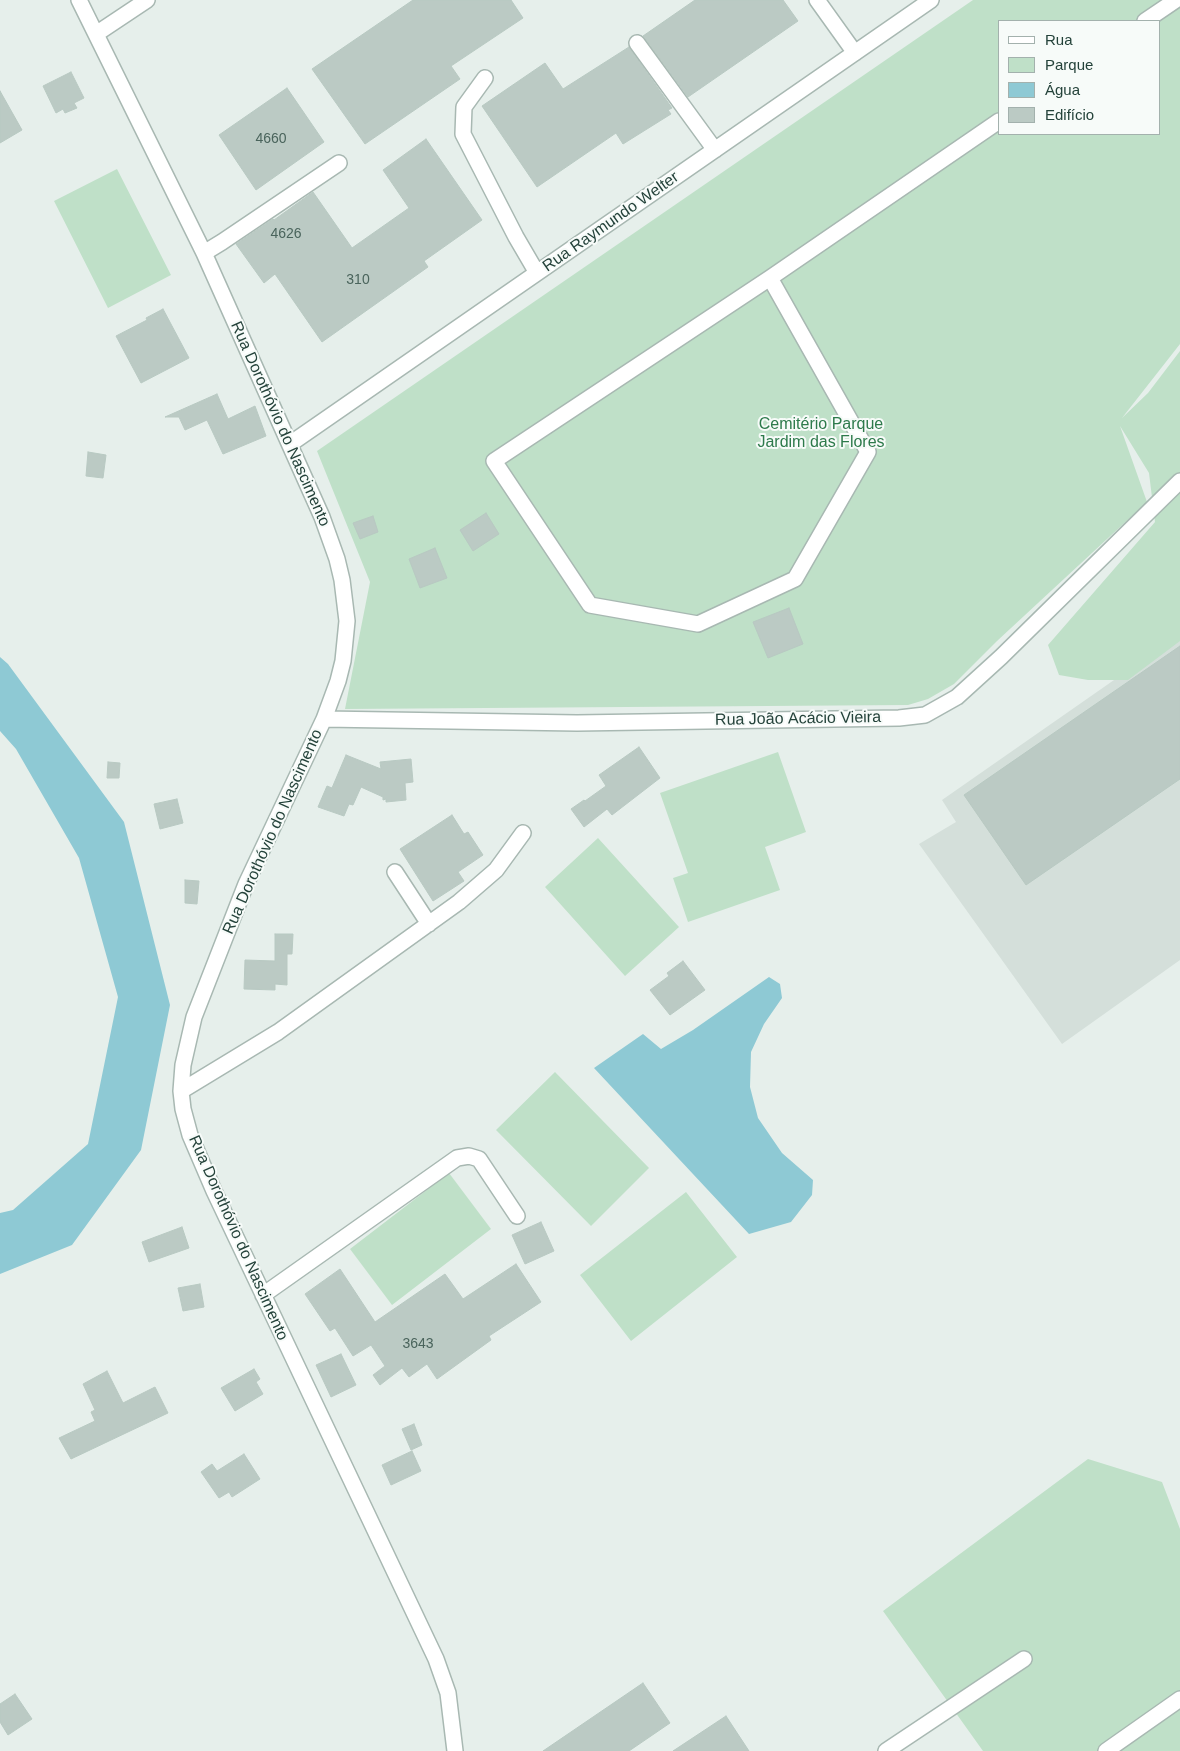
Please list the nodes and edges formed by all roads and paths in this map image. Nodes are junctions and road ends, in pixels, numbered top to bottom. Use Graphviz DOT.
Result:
graph roads {
  1 [pos="80,0"];
  2 [pos="147,0"];
  3 [pos="818,0"];
  4 [pos="931,0"];
  5 [pos="1176,0"];
  6 [pos="1146,20"];
  7 [pos="96,34"];
  8 [pos="637,43"];
  9 [pos="855,53"];
  10 [pos="485,78"];
  11 [pos="998,122"];
  12 [pos="714,150"];
  13 [pos="339,163"];
  14 [pos="204,252"];
  15 [pos="537,273"];
  16 [pos="770,278"];
  17 [pos="290,444"];
  18 [pos="1180,481"];
  19 [pos="324,719"];
  20 [pos="524,833"];
  21 [pos="396,872"];
  22 [pos="430,924"];
  23 [pos="181,1091"];
  24 [pos="517,1216"];
  25 [pos="263,1295"];
  26 [pos="1024,1659"];
  27 [pos="1180,1699"];
  28 [pos="455,1751"];
  29 [pos="886,1751"];
  30 [pos="1106,1751"];
  1 -- 7 [label="street, Rua Dorothóvio do Nascimento"];
  2 -- 7 [label="street"];
  3 -- 9 [label="street"];
  4 -- 9 [label="street, Rua Raymundo Welter"];
  5 -- 6 [label="street"];
  7 -- 14 [label="street, Rua Dorothóvio do Nascimento"];
  8 -- 12 [label="street"];
  9 -- 12 [label="street, Rua Raymundo Welter"];
  10 -- 15 [label="street"];
  11 -- 16 [label="street"];
  12 -- 15 [label="street, Rua Raymundo Welter"];
  13 -- 14 [label="street"];
  14 -- 17 [label="street, Rua Dorothóvio do Nascimento"];
  15 -- 17 [label="street, Rua Raymundo Welter"];
  16 -- 16 [label="street"];
  17 -- 19 [label="street, Rua Dorothóvio do Nascimento"];
  18 -- 19 [label="street, Rua João Acácio Vieira"];
  19 -- 23 [label="street, Rua Dorothóvio do Nascimento"];
  20 -- 22 [label="street"];
  21 -- 22 [label="street"];
  22 -- 23 [label="street"];
  23 -- 25 [label="street, Rua Dorothóvio do Nascimento"];
  24 -- 25 [label="street"];
  25 -- 28 [label="street, Rua Dorothóvio do Nascimento"];
  26 -- 29 [label="street"];
  27 -- 30 [label="street"];
}
